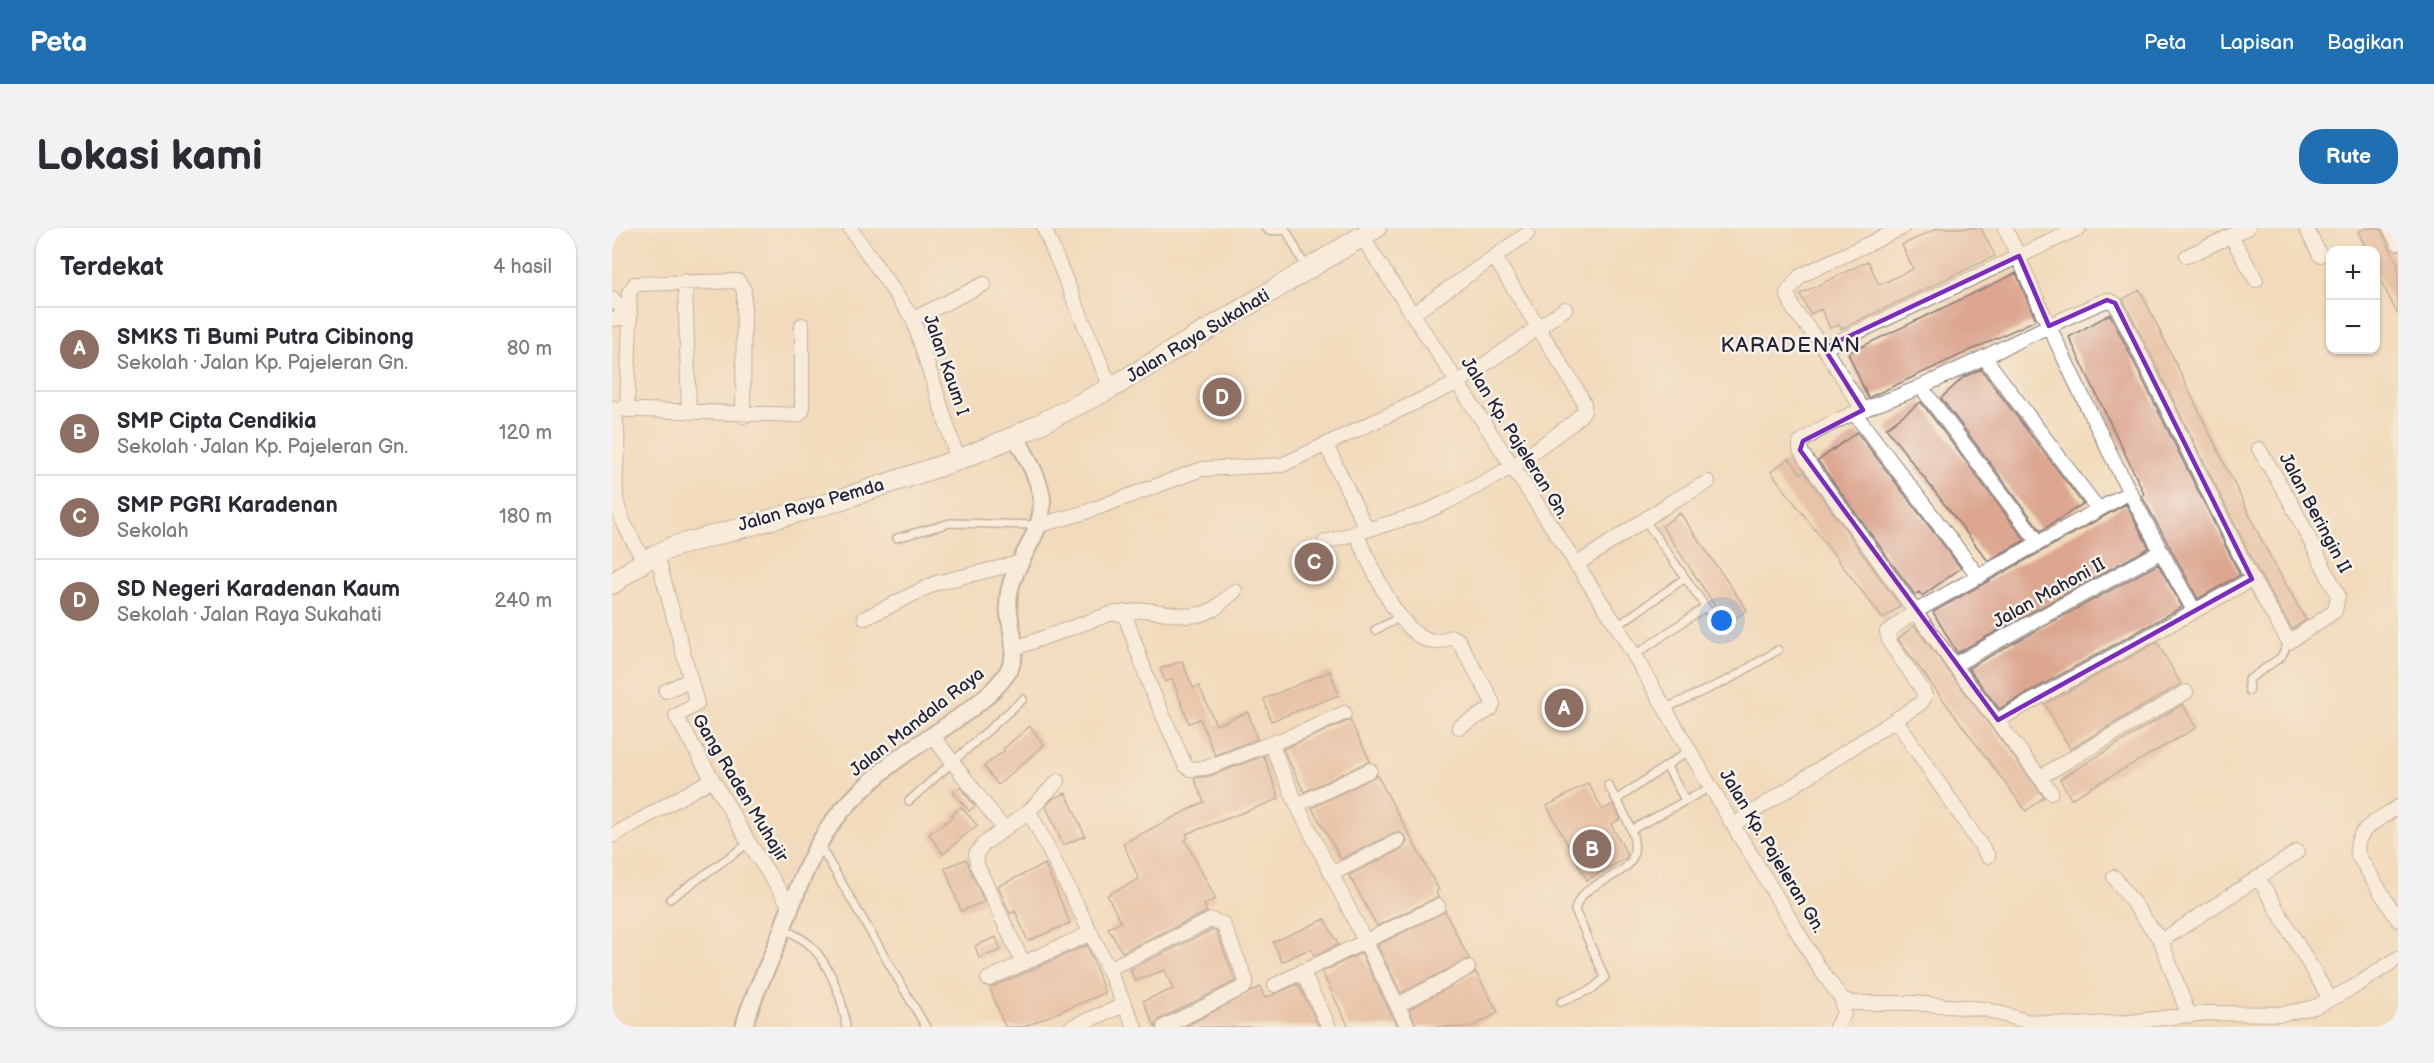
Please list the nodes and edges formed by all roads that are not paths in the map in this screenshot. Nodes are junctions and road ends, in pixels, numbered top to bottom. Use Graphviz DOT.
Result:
graph roads {
  1 [pos="850,228"];
  2 [pos="1044,228"];
  3 [pos="1265,228"];
  4 [pos="1902,228"];
  5 [pos="2005,228"];
  6 [pos="2079,228"];
  7 [pos="2248,228"];
  8 [pos="2306,228"];
  9 [pos="2390,228"];
  10 [pos="1285,229"];
  11 [pos="1369,232"];
  12 [pos="1527,234"];
  13 [pos="2231,236"];
  14 [pos="2398,243"];
  15 [pos="2320,255"];
  16 [pos="2019,256"];
  17 [pos="2187,256"];
  18 [pos="1495,258"];
  19 [pos="1307,272"];
  20 [pos="2256,280"];
  21 [pos="685,281"];
  22 [pos="984,284"];
  23 [pos="612,298"];
  24 [pos="1565,309"];
  25 [pos="1414,314"];
  26 [pos="630,317"];
  27 [pos="612,319"];
  28 [pos="913,319"];
  29 [pos="802,325"];
  30 [pos="2049,326"];
  31 [pos="1538,329"];
  32 [pos="1824,348"];
  33 [pos="1984,357"];
  34 [pos="1459,382"];
  35 [pos="1921,387"];
  36 [pos="1111,388"];
  37 [pos="616,409"];
  38 [pos="689,411"];
  39 [pos="1859,412"];
  40 [pos="743,416"];
  41 [pos="1016,436"];
  42 [pos="1326,445"];
  43 [pos="2259,448"];
  44 [pos="958,459"];
  45 [pos="1512,467"];
  46 [pos="1708,482"];
  47 [pos="2130,492"];
  48 [pos="2098,509"];
  49 [pos="1644,519"];
  50 [pos="1040,525"];
  51 [pos="1360,530"];
  52 [pos="897,538"];
  53 [pos="1324,542"];
  54 [pos="2039,543"];
  55 [pos="2160,552"];
  56 [pos="651,558"];
  57 [pos="1019,563"];
  58 [pos="1576,565"];
  59 [pos="1978,577"];
  60 [pos="1685,578"];
  61 [pos="2252,579"];
  62 [pos="612,584"];
  63 [pos="1235,591"];
  64 [pos="1705,607"];
  65 [pos="2194,610"];
  66 [pos="1916,611"];
  67 [pos="1124,612"];
  68 [pos="1712,616"];
  69 [pos="865,618"];
  70 [pos="1400,618"];
  71 [pos="1617,626"];
  72 [pos="1375,630"];
  73 [pos="2289,642"];
  74 [pos="1015,648"];
  75 [pos="1778,650"];
  76 [pos="1635,655"];
  77 [pos="1954,665"];
  78 [pos="690,680"];
  79 [pos="666,691"];
  80 [pos="2249,691"];
  81 [pos="2186,692"];
  82 [pos="1023,699"];
  83 [pos="1666,708"];
  84 [pos="1344,712"];
  85 [pos="1896,720"];
  86 [pos="1998,720"];
  87 [pos="1459,727"];
  88 [pos="932,735"];
  89 [pos="1271,744"];
  90 [pos="1691,749"];
  91 [pos="952,762"];
  92 [pos="1667,767"];
  93 [pos="1370,770"];
  94 [pos="2040,777"];
  95 [pos="711,780"];
  96 [pos="1058,781"];
  97 [pos="1608,785"];
  98 [pos="1712,786"];
  99 [pos="2051,792"];
  100 [pos="1616,800"];
  101 [pos="1685,800"];
  102 [pos="909,801"];
  103 [pos="1297,805"];
  104 [pos="2398,807"];
  105 [pos="1029,811"];
  106 [pos="1733,825"];
  107 [pos="1004,828"];
  108 [pos="1631,830"];
  109 [pos="612,836"];
  110 [pos="1398,841"];
  111 [pos="749,843"];
  112 [pos="818,843"];
  113 [pos="2297,852"];
  114 [pos="1988,856"];
  115 [pos="1331,874"];
  116 [pos="2114,877"];
  117 [pos="2259,879"];
  118 [pos="669,899"];
  119 [pos="1438,906"];
  120 [pos="791,908"];
  121 [pos="2398,920"];
  122 [pos="783,928"];
  123 [pos="1091,933"];
  124 [pos="1366,941"];
  125 [pos="2161,941"];
  126 [pos="2398,958"];
  127 [pos="1023,963"];
  128 [pos="1468,968"];
  129 [pos="1108,969"];
  130 [pos="1302,971"];
  131 [pos="988,979"];
  132 [pos="1275,985"];
  133 [pos="1842,999"];
  134 [pos="2331,999"];
  135 [pos="1561,1002"];
  136 [pos="1125,1005"];
  137 [pos="1398,1005"];
  138 [pos="2235,1012"];
  139 [pos="2189,1016"];
  140 [pos="2109,1025"];
  141 [pos="744,1027"];
  142 [pos="846,1027"];
  143 [pos="926,1027"];
  144 [pos="1071,1027"];
  145 [pos="1135,1027"];
  146 [pos="1164,1027"];
  147 [pos="1329,1027"];
  148 [pos="1408,1027"];
  149 [pos="1836,1027"];
  150 [pos="2238,1027"];
  1 -- 28 [label="street, Jalan Kaum I"];
  2 -- 36 [label="street"];
  3 -- 10 [label="lane"];
  4 -- 32 [label="street"];
  5 -- 16 [label="street"];
  6 -- 16 [label="street"];
  7 -- 13 [label="street"];
  8 -- 15 [label="street"];
  9 -- 14 [label="street"];
  10 -- 19 [label="lane"];
  11 -- 19 [label="main road, Jalan Raya Sukahati"];
  11 -- 25 [label="street, Jalan Kp. Pajeleran Gn."];
  12 -- 18 [label="street"];
  13 -- 17 [label="street"];
  13 -- 20 [label="street"];
  16 -- 30 [label="street"];
  16 -- 32 [label="street"];
  18 -- 25 [label="street"];
  18 -- 31 [label="street"];
  19 -- 36 [label="main road, Jalan Raya Sukahati"];
  21 -- 26 [label="street, Gang Raden Muhajir"];
  21 -- 38 [label="street"];
  21 -- 40 [label="street, Gang Raden Muhajir"];
  22 -- 28 [label="street"];
  23 -- 26 [label="street"];
  24 -- 31 [label="street"];
  25 -- 34 [label="street, Jalan Kp. Pajeleran Gn."];
  26 -- 27 [label="street"];
  26 -- 37 [label="street, Gang Raden Muhajir"];
  28 -- 44 [label="street, Jalan Kaum I"];
  29 -- 40 [label="street"];
  30 -- 33 [label="street"];
  30 -- 47 [label="street"];
  30 -- 61 [label="street"];
  31 -- 34 [label="street"];
  31 -- 45 [label="street"];
  32 -- 39 [label="street"];
  33 -- 35 [label="street"];
  33 -- 48 [label="street"];
  34 -- 42 [label="street"];
  34 -- 45 [label="street, Jalan Kp. Pajeleran Gn."];
  35 -- 39 [label="street"];
  35 -- 54 [label="street"];
  36 -- 41 [label="main road, Jalan Raya Sukahati"];
  37 -- 38 [label="street"];
  37 -- 56 [label="street, Gang Raden Muhajir"];
  38 -- 40 [label="street"];
  39 -- 59 [label="street"];
  39 -- 66 [label="street"];
  41 -- 44 [label="main road, Jalan Raya Pemda"];
  41 -- 50 [label="street, Jalan Mandala Raya"];
  42 -- 50 [label="street"];
  42 -- 51 [label="street"];
  43 -- 73 [label="street, Jalan Beringin II"];
  44 -- 56 [label="main road, Jalan Raya Pemda"];
  45 -- 51 [label="street"];
  45 -- 58 [label="street, Jalan Kp. Pajeleran Gn."];
  46 -- 49 [label="street"];
  47 -- 48 [label="street"];
  47 -- 55 [label="street"];
  48 -- 54 [label="street"];
  49 -- 58 [label="street"];
  49 -- 60 [label="lane"];
  50 -- 52 [label="lane"];
  50 -- 57 [label="street, Jalan Mandala Raya"];
  51 -- 53 [label="street"];
  51 -- 70 [label="street"];
  54 -- 59 [label="street"];
  55 -- 65 [label="street"];
  55 -- 77 [label="street, Jalan Mahoni II"];
  56 -- 62 [label="main road, Jalan Raya Pemda"];
  56 -- 78 [label="street, Gang Raden Muhajir"];
  57 -- 69 [label="street"];
  57 -- 74 [label="street, Jalan Mandala Raya"];
  58 -- 71 [label="street, Jalan Kp. Pajeleran Gn."];
  59 -- 66 [label="street"];
  60 -- 64 [label="lane"];
  60 -- 71 [label="lane"];
  61 -- 65 [label="street"];
  61 -- 73 [label="street"];
  63 -- 67 [label="street"];
  64 -- 68 [label="lane"];
  64 -- 76 [label="lane"];
  65 -- 86 [label="street"];
  66 -- 77 [label="street"];
  66 -- 85 [label="street"];
  67 -- 74 [label="street"];
  67 -- 89 [label="street"];
  70 -- 72 [label="lane"];
  70 -- 87 [label="street"];
  71 -- 76 [label="street, Jalan Kp. Pajeleran Gn."];
  73 -- 80 [label="lane"];
  74 -- 88 [label="street, Jalan Mandala Raya"];
  75 -- 83 [label="lane"];
  76 -- 83 [label="street, Jalan Kp. Pajeleran Gn."];
  77 -- 86 [label="street"];
  78 -- 79 [label="street"];
  78 -- 95 [label="street, Gang Raden Muhajir"];
  81 -- 94 [label="street"];
  82 -- 91 [label="lane"];
  83 -- 90 [label="street, Jalan Kp. Pajeleran Gn."];
  84 -- 89 [label="street"];
  85 -- 106 [label="street"];
  85 -- 114 [label="street"];
  86 -- 94 [label="street"];
  88 -- 91 [label="street"];
  88 -- 112 [label="street, Jalan Mandala Raya"];
  89 -- 103 [label="street"];
  90 -- 92 [label="lane"];
  90 -- 98 [label="street, Jalan Kp. Pajeleran Gn."];
  91 -- 102 [label="lane"];
  91 -- 107 [label="street"];
  92 -- 100 [label="lane"];
  92 -- 101 [label="lane"];
  93 -- 103 [label="street"];
  94 -- 99 [label="street"];
  95 -- 109 [label="street"];
  95 -- 111 [label="street, Gang Raden Muhajir"];
  96 -- 105 [label="street"];
  97 -- 100 [label="lane"];
  98 -- 101 [label="lane"];
  98 -- 106 [label="street, Jalan Kp. Pajeleran Gn."];
  100 -- 108 [label="lane"];
  101 -- 108 [label="lane"];
  103 -- 115 [label="street"];
  104 -- 121 [label="street"];
  105 -- 107 [label="street"];
  105 -- 123 [label="street"];
  106 -- 133 [label="street, Jalan Kp. Pajeleran Gn."];
  107 -- 127 [label="street"];
  108 -- 135 [label="lane"];
  110 -- 115 [label="street"];
  111 -- 118 [label="lane"];
  111 -- 120 [label="street, Gang Raden Muhajir"];
  112 -- 120 [label="street, Jalan Mandala Raya"];
  112 -- 143 [label="lane"];
  113 -- 117 [label="street"];
  115 -- 124 [label="street"];
  116 -- 125 [label="street"];
  117 -- 125 [label="street"];
  117 -- 134 [label="street"];
  119 -- 124 [label="street"];
  120 -- 122 [label="street, Jalan Mandala Raya"];
  122 -- 141 [label="street, Jalan Mandala Raya"];
  122 -- 142 [label="lane"];
  123 -- 127 [label="street"];
  123 -- 129 [label="street"];
  124 -- 130 [label="street"];
  124 -- 137 [label="street"];
  125 -- 139 [label="street"];
  126 -- 134 [label="street"];
  127 -- 131 [label="street"];
  128 -- 137 [label="street"];
  129 -- 136 [label="street"];
  129 -- 146 [label="street"];
  130 -- 132 [label="street"];
  130 -- 147 [label="street"];
  133 -- 140 [label="street"];
  133 -- 149 [label="street"];
  134 -- 138 [label="street"];
  136 -- 144 [label="street"];
  136 -- 145 [label="street"];
  137 -- 148 [label="street"];
  138 -- 139 [label="street"];
  138 -- 150 [label="street"];
  139 -- 140 [label="street"];
}
